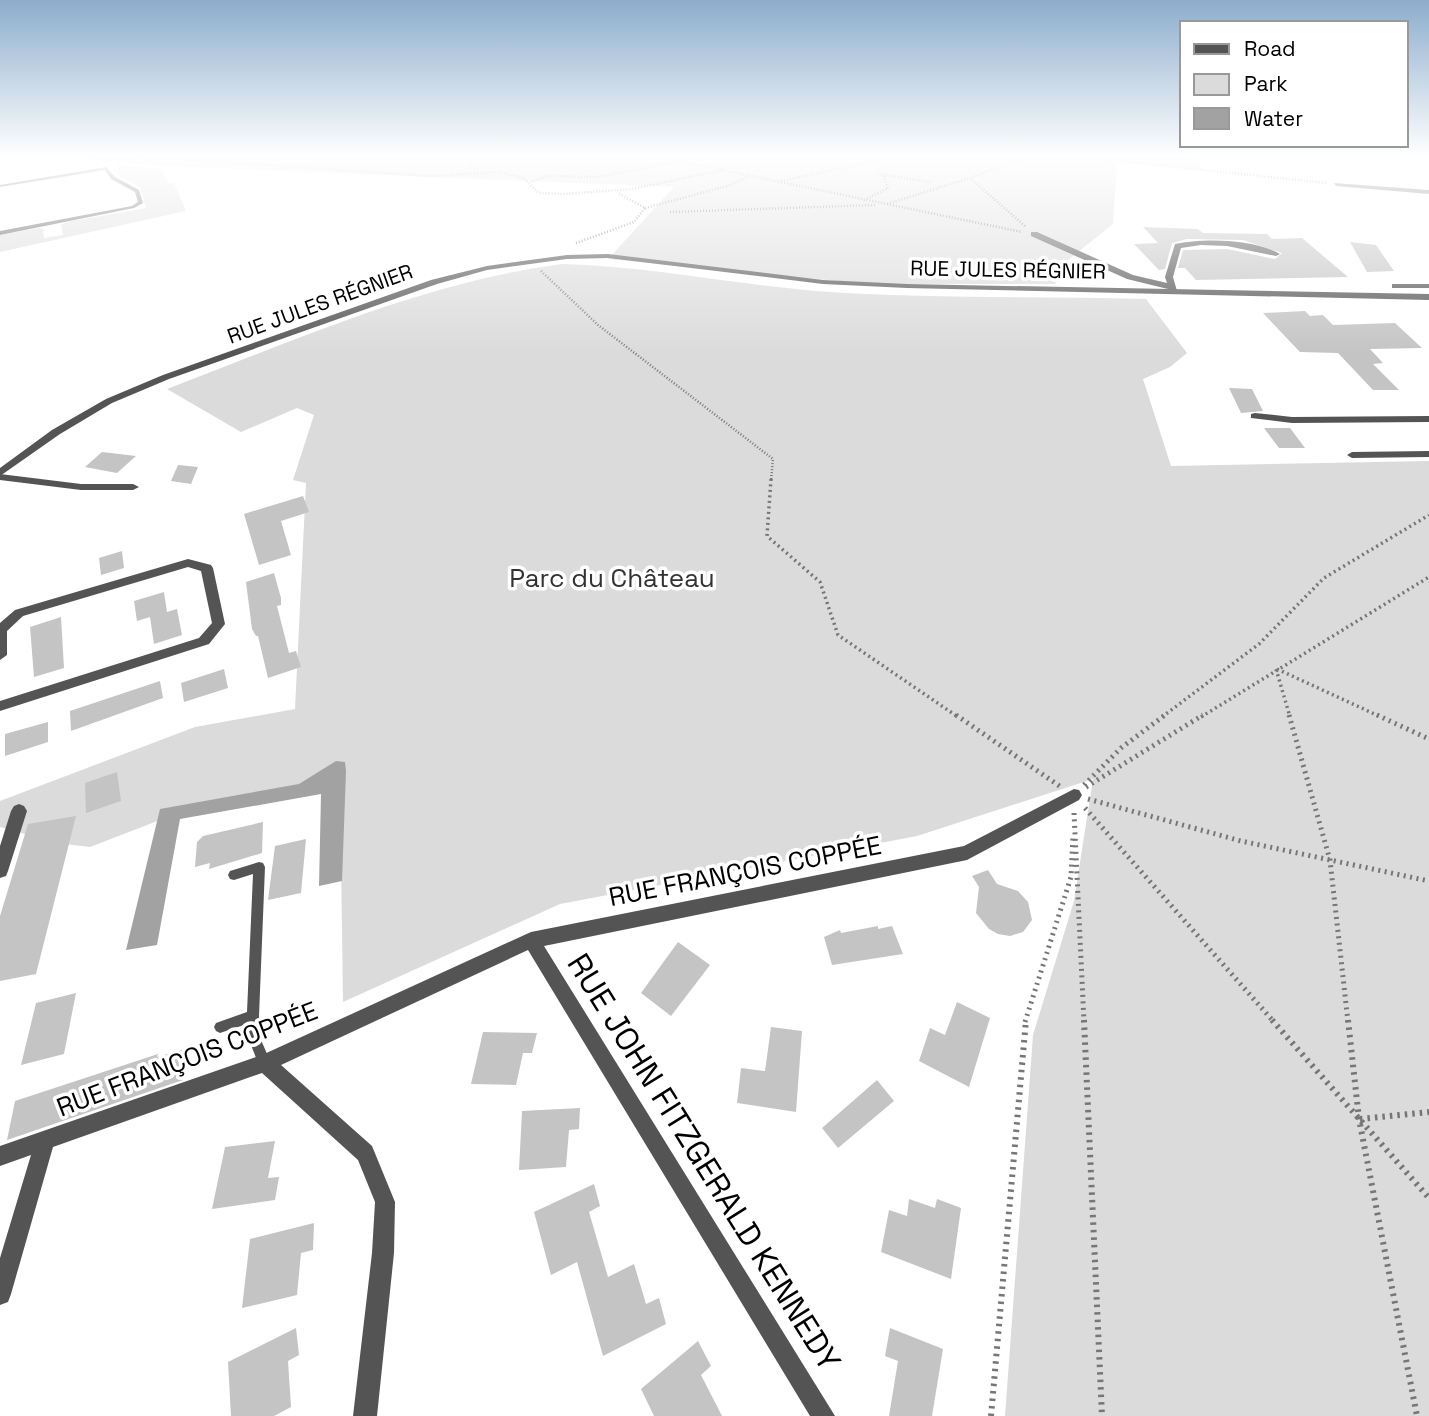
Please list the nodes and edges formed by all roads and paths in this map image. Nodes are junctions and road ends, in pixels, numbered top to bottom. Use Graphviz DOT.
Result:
graph roads {
  1 [pos="53,222"];
  2 [pos="634,222"];
  3 [pos="974,222"];
  4 [pos="1020,222"];
  5 [pos="0,233"];
  6 [pos="1034,234"];
  7 [pos="571,245"];
  8 [pos="1276,254"];
  9 [pos="530,261"];
  10 [pos="1429,286"];
  11 [pos="1172,289"];
  12 [pos="1222,292"];
  13 [pos="1429,297"];
  14 [pos="1255,416"];
  15 [pos="1429,419"];
  16 [pos="1429,454"];
  17 [pos="1352,455"];
  18 [pos="0,475"];
  19 [pos="133,487"];
  20 [pos="1429,515"];
  21 [pos="1429,577"];
  22 [pos="0,655"];
  23 [pos="1276,669"];
  24 [pos="0,706"];
  25 [pos="1429,738"];
  26 [pos="1074,795"];
  27 [pos="19,811"];
  28 [pos="1330,860"];
  29 [pos="0,871"];
  30 [pos="234,875"];
  31 [pos="1429,881"];
  32 [pos="531,940"];
  33 [pos="253,1017"];
  34 [pos="220,1027"];
  35 [pos="265,1063"];
  36 [pos="1429,1112"];
  37 [pos="1359,1119"];
  38 [pos="45,1142"];
  39 [pos="0,1156"];
  40 [pos="1429,1198"];
  41 [pos="0,1294"];
  42 [pos="365,1416"];
  43 [pos="823,1416"];
  44 [pos="991,1416"];
  45 [pos="1102,1416"];
  46 [pos="1417,1416"];
  1 -- 5 [label="lane"];
  2 -- 7 [label="path"];
  3 -- 6 [label="path"];
  4 -- 6 [label="path"];
  6 -- 11 [label="street"];
  8 -- 11 [label="street"];
  9 -- 11 [label="street, RUE JULES RÉGNIER"];
  9 -- 18 [label="street, RUE JULES RÉGNIER"];
  9 -- 26 [label="path"];
  10 -- 12 [label="street, RUE JULES RÉGNIER"];
  11 -- 12 [label="street, RUE JULES RÉGNIER"];
  12 -- 13 [label="street, RUE JULES RÉGNIER"];
  14 -- 15 [label="street"];
  16 -- 17 [label="street"];
  18 -- 19 [label="street"];
  20 -- 26 [label="path"];
  21 -- 23 [label="path"];
  22 -- 24 [label="street"];
  23 -- 25 [label="path"];
  23 -- 26 [label="path"];
  23 -- 28 [label="path"];
  26 -- 28 [label="path"];
  26 -- 32 [label="street, RUE FRANÇOIS COPPÉE"];
  26 -- 37 [label="path"];
  26 -- 44 [label="path"];
  26 -- 45 [label="path"];
  27 -- 29 [label="street"];
  28 -- 31 [label="path"];
  28 -- 37 [label="path"];
  30 -- 33 [label="lane"];
  32 -- 35 [label="street, RUE FRANÇOIS COPPÉE"];
  32 -- 43 [label="street, RUE JOHN FITZGERALD KENNEDY"];
  33 -- 34 [label="lane"];
  33 -- 35 [label="lane"];
  35 -- 38 [label="street, RUE FRANÇOIS COPPÉE"];
  35 -- 42 [label="street"];
  36 -- 37 [label="path"];
  37 -- 40 [label="path"];
  37 -- 46 [label="path"];
  38 -- 39 [label="street, RUE FRANÇOIS COPPÉE"];
  38 -- 41 [label="street"];
}
